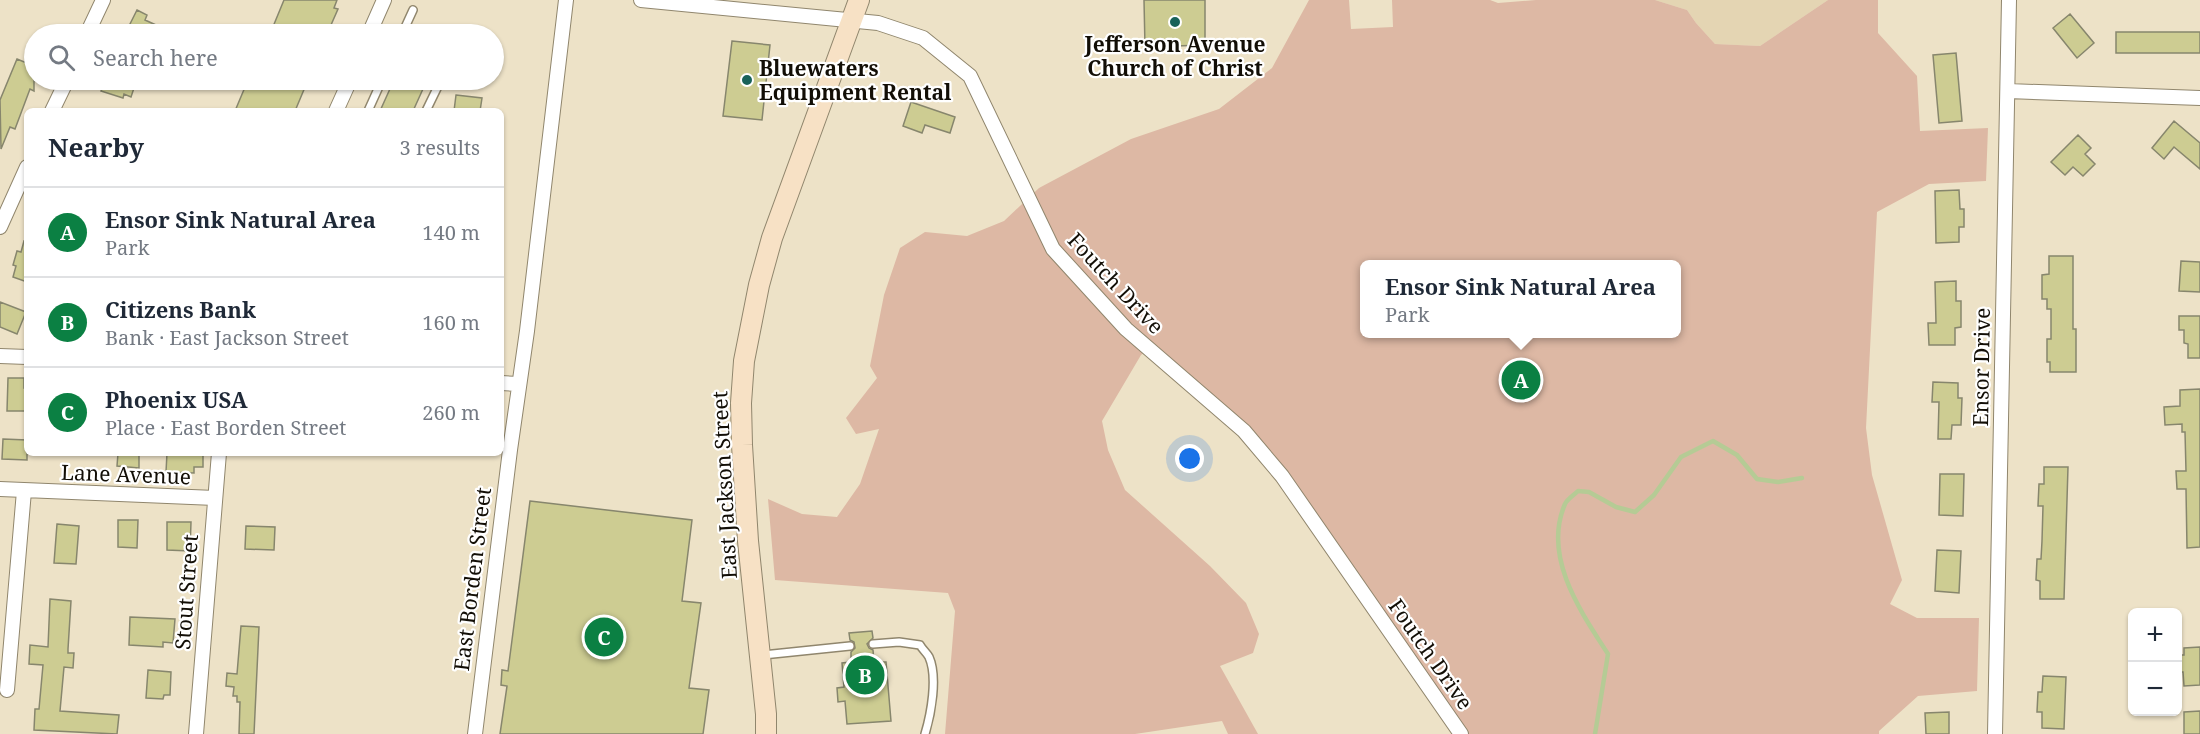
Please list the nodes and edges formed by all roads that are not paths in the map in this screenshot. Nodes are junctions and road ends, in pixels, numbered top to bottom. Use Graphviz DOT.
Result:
graph roads {
  1 [pos="103,0"];
  2 [pos="384,0"];
  3 [pos="566,0"];
  4 [pos="641,0"];
  5 [pos="859,0"];
  6 [pos="2009,0"];
  7 [pos="413,10"];
  8 [pos="851,22"];
  9 [pos="92,24"];
  10 [pos="373,24"];
  11 [pos="407,24"];
  12 [pos="62,90"];
  13 [pos="345,90"];
  14 [pos="377,90"];
  15 [pos="436,90"];
  16 [pos="2007,91"];
  17 [pos="2200,98"];
  18 [pos="53,108"];
  19 [pos="337,108"];
  20 [pos="369,108"];
  21 [pos="427,108"];
  22 [pos="24,174"];
  23 [pos="0,227"];
  24 [pos="0,356"];
  25 [pos="24,357"];
  26 [pos="504,383"];
  27 [pos="519,384"];
  28 [pos="219,456"];
  29 [pos="0,489"];
  30 [pos="24,491"];
  31 [pos="215,498"];
  32 [pos="873,644"];
  33 [pos="850,646"];
  34 [pos="760,656"];
  35 [pos="7,690"];
  36 [pos="196,734"];
  37 [pos="475,734"];
  38 [pos="766,734"];
  39 [pos="925,734"];
  40 [pos="1461,734"];
  41 [pos="1995,734"];
  1 -- 9 [label="street"];
  2 -- 10 [label="street"];
  3 -- 27 [label="street, East Borden Street"];
  4 -- 8 [label="street, Foutch Drive"];
  5 -- 8 [label="street, East Jackson Street"];
  6 -- 16 [label="street, Ensor Drive"];
  7 -- 11 [label="lane"];
  8 -- 34 [label="street, East Jackson Street"];
  8 -- 40 [label="street, Foutch Drive"];
  12 -- 18 [label="street"];
  13 -- 19 [label="street"];
  14 -- 20 [label="lane"];
  15 -- 21 [label="lane"];
  16 -- 17 [label="street"];
  16 -- 41 [label="street, Ensor Drive"];
  22 -- 23 [label="street"];
  24 -- 25 [label="street"];
  26 -- 27 [label="street"];
  27 -- 37 [label="street, East Borden Street"];
  28 -- 31 [label="street, Stout Street"];
  29 -- 30 [label="street, Lane Avenue"];
  30 -- 31 [label="street, Lane Avenue"];
  30 -- 35 [label="street"];
  31 -- 36 [label="street, Stout Street"];
  32 -- 39 [label="lane"];
  33 -- 34 [label="lane"];
  34 -- 38 [label="street, East Jackson Street"];
}
